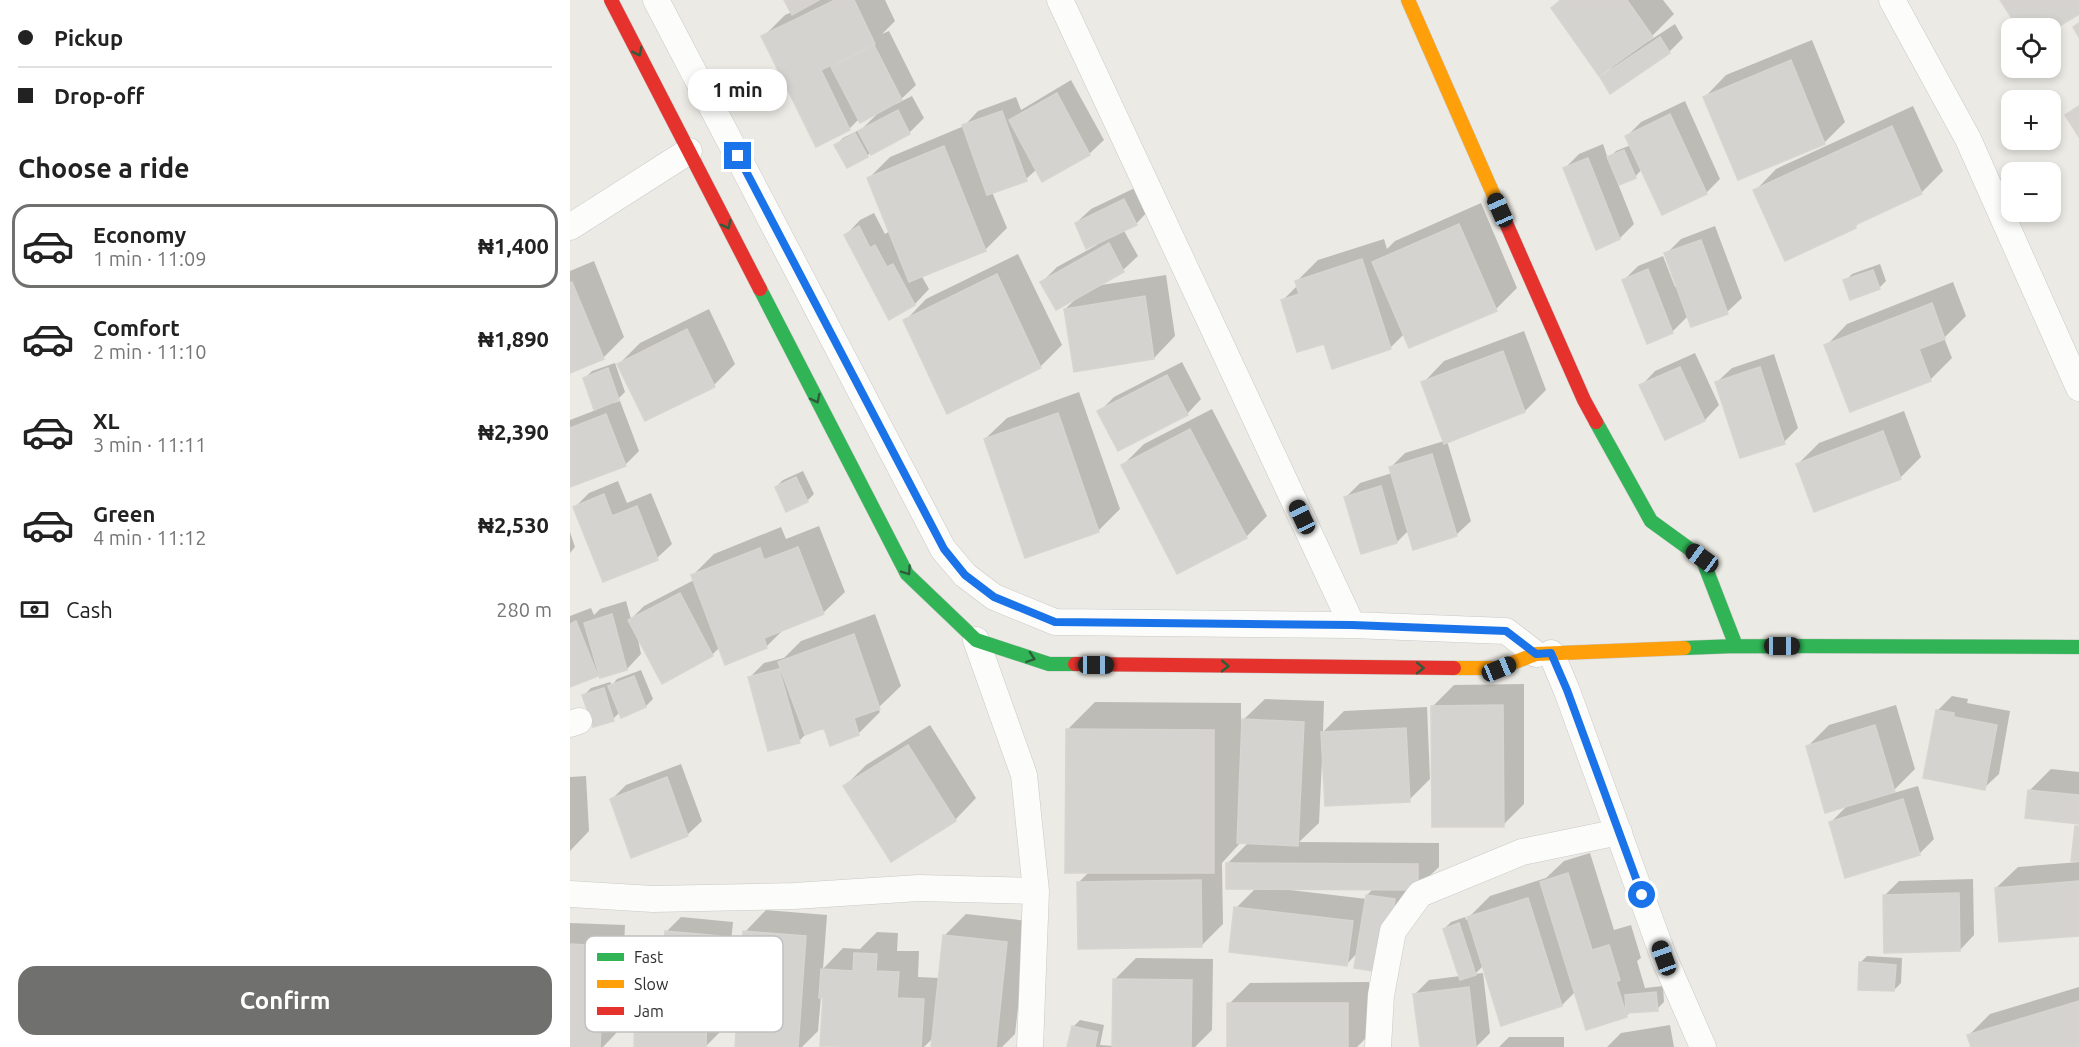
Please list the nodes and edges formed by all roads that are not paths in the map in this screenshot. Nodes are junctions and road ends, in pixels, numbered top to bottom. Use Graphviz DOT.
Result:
graph roads {
  1 [pos="611,0"];
  2 [pos="656,0"];
  3 [pos="1060,0"];
  4 [pos="1407,0"];
  5 [pos="1892,0"];
  6 [pos="688,151"];
  7 [pos="570,227"];
  8 [pos="2079,387"];
  9 [pos="1352,625"];
  10 [pos="976,639"];
  11 [pos="1736,646"];
  12 [pos="2079,647"];
  13 [pos="1544,653"];
  14 [pos="1619,832"];
  15 [pos="1036,891"];
  16 [pos="570,894"];
  17 [pos="1030,1047"];
  18 [pos="1378,1047"];
  19 [pos="1703,1047"];
  1 -- 6 [label="street, one-way"];
  2 -- 9 [label="street"];
  3 -- 9 [label="street"];
  4 -- 11 [label="street"];
  5 -- 8 [label="street"];
  6 -- 7 [label="street"];
  6 -- 10 [label="street, one-way"];
  9 -- 13 [label="street"];
  10 -- 13 [label="street, one-way"];
  10 -- 15 [label="street"];
  11 -- 12 [label="street"];
  11 -- 13 [label="street"];
  13 -- 14 [label="street"];
  14 -- 18 [label="street"];
  14 -- 19 [label="street"];
  15 -- 16 [label="street"];
  15 -- 17 [label="street"];
}
